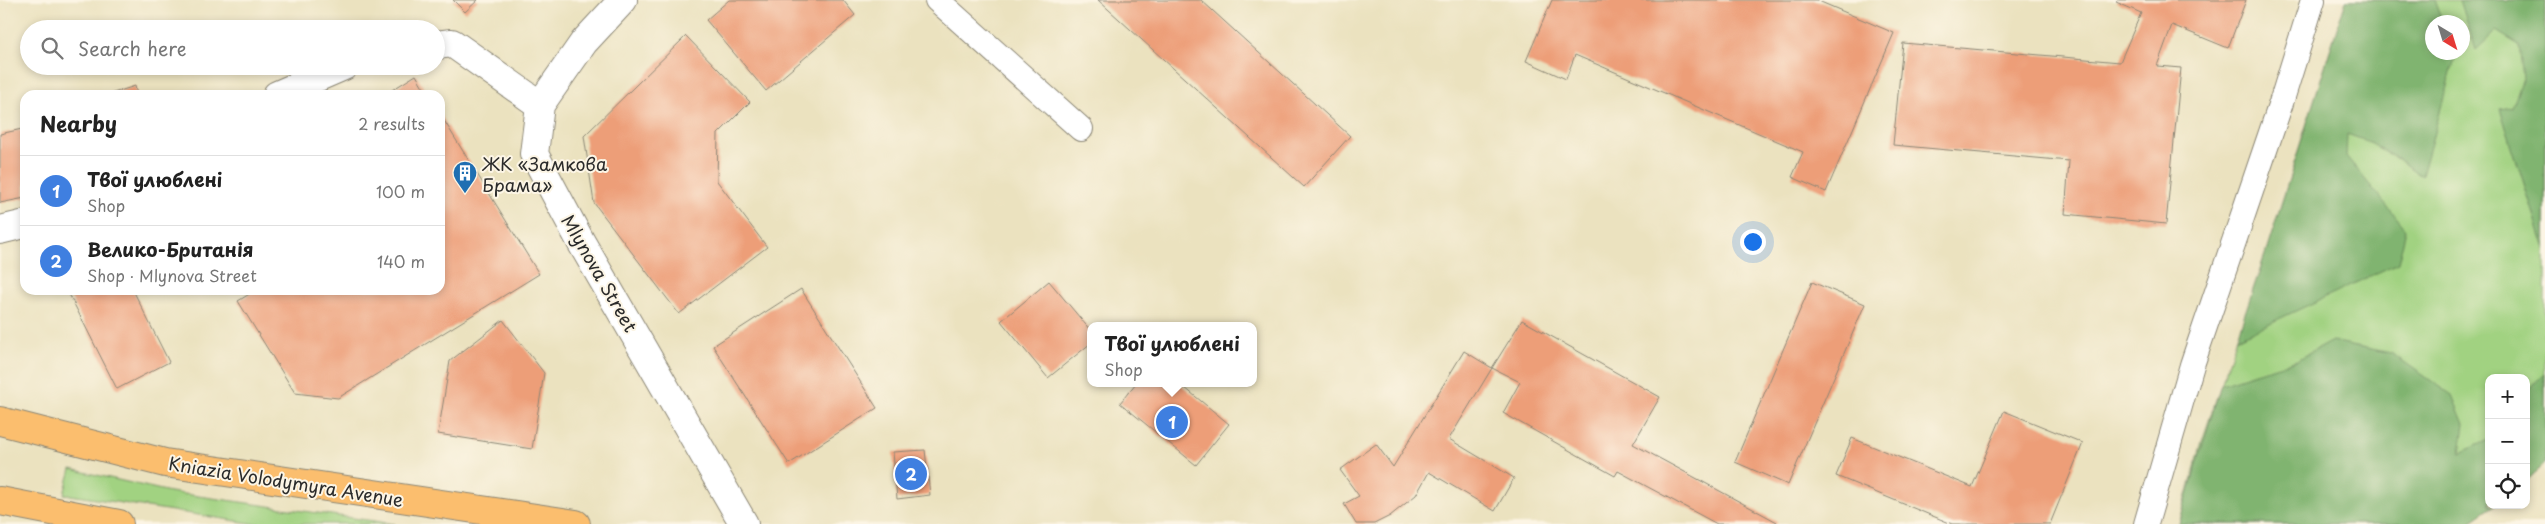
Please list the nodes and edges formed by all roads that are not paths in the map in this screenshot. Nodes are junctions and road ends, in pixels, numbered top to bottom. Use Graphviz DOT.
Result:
graph roads {
  1 [pos="623,0"];
  2 [pos="938,0"];
  3 [pos="2313,0"];
  4 [pos="445,44"];
  5 [pos="323,75"];
  6 [pos="289,90"];
  7 [pos="540,105"];
  8 [pos="1081,129"];
  9 [pos="20,225"];
  10 [pos="0,230"];
  11 [pos="0,421"];
  12 [pos="0,501"];
  13 [pos="119,524"];
  14 [pos="576,524"];
  15 [pos="744,524"];
  16 [pos="2146,524"];
  1 -- 7 [label="street, Mlynova Street"];
  2 -- 8 [label="lane"];
  3 -- 16 [label="lane"];
  4 -- 7 [label="street"];
  5 -- 6 [label="street"];
  7 -- 15 [label="street, Mlynova Street"];
  9 -- 10 [label="street"];
  11 -- 14 [label="main road, Kniazia Volodymyra Avenue"];
  12 -- 13 [label="main road"];
}
